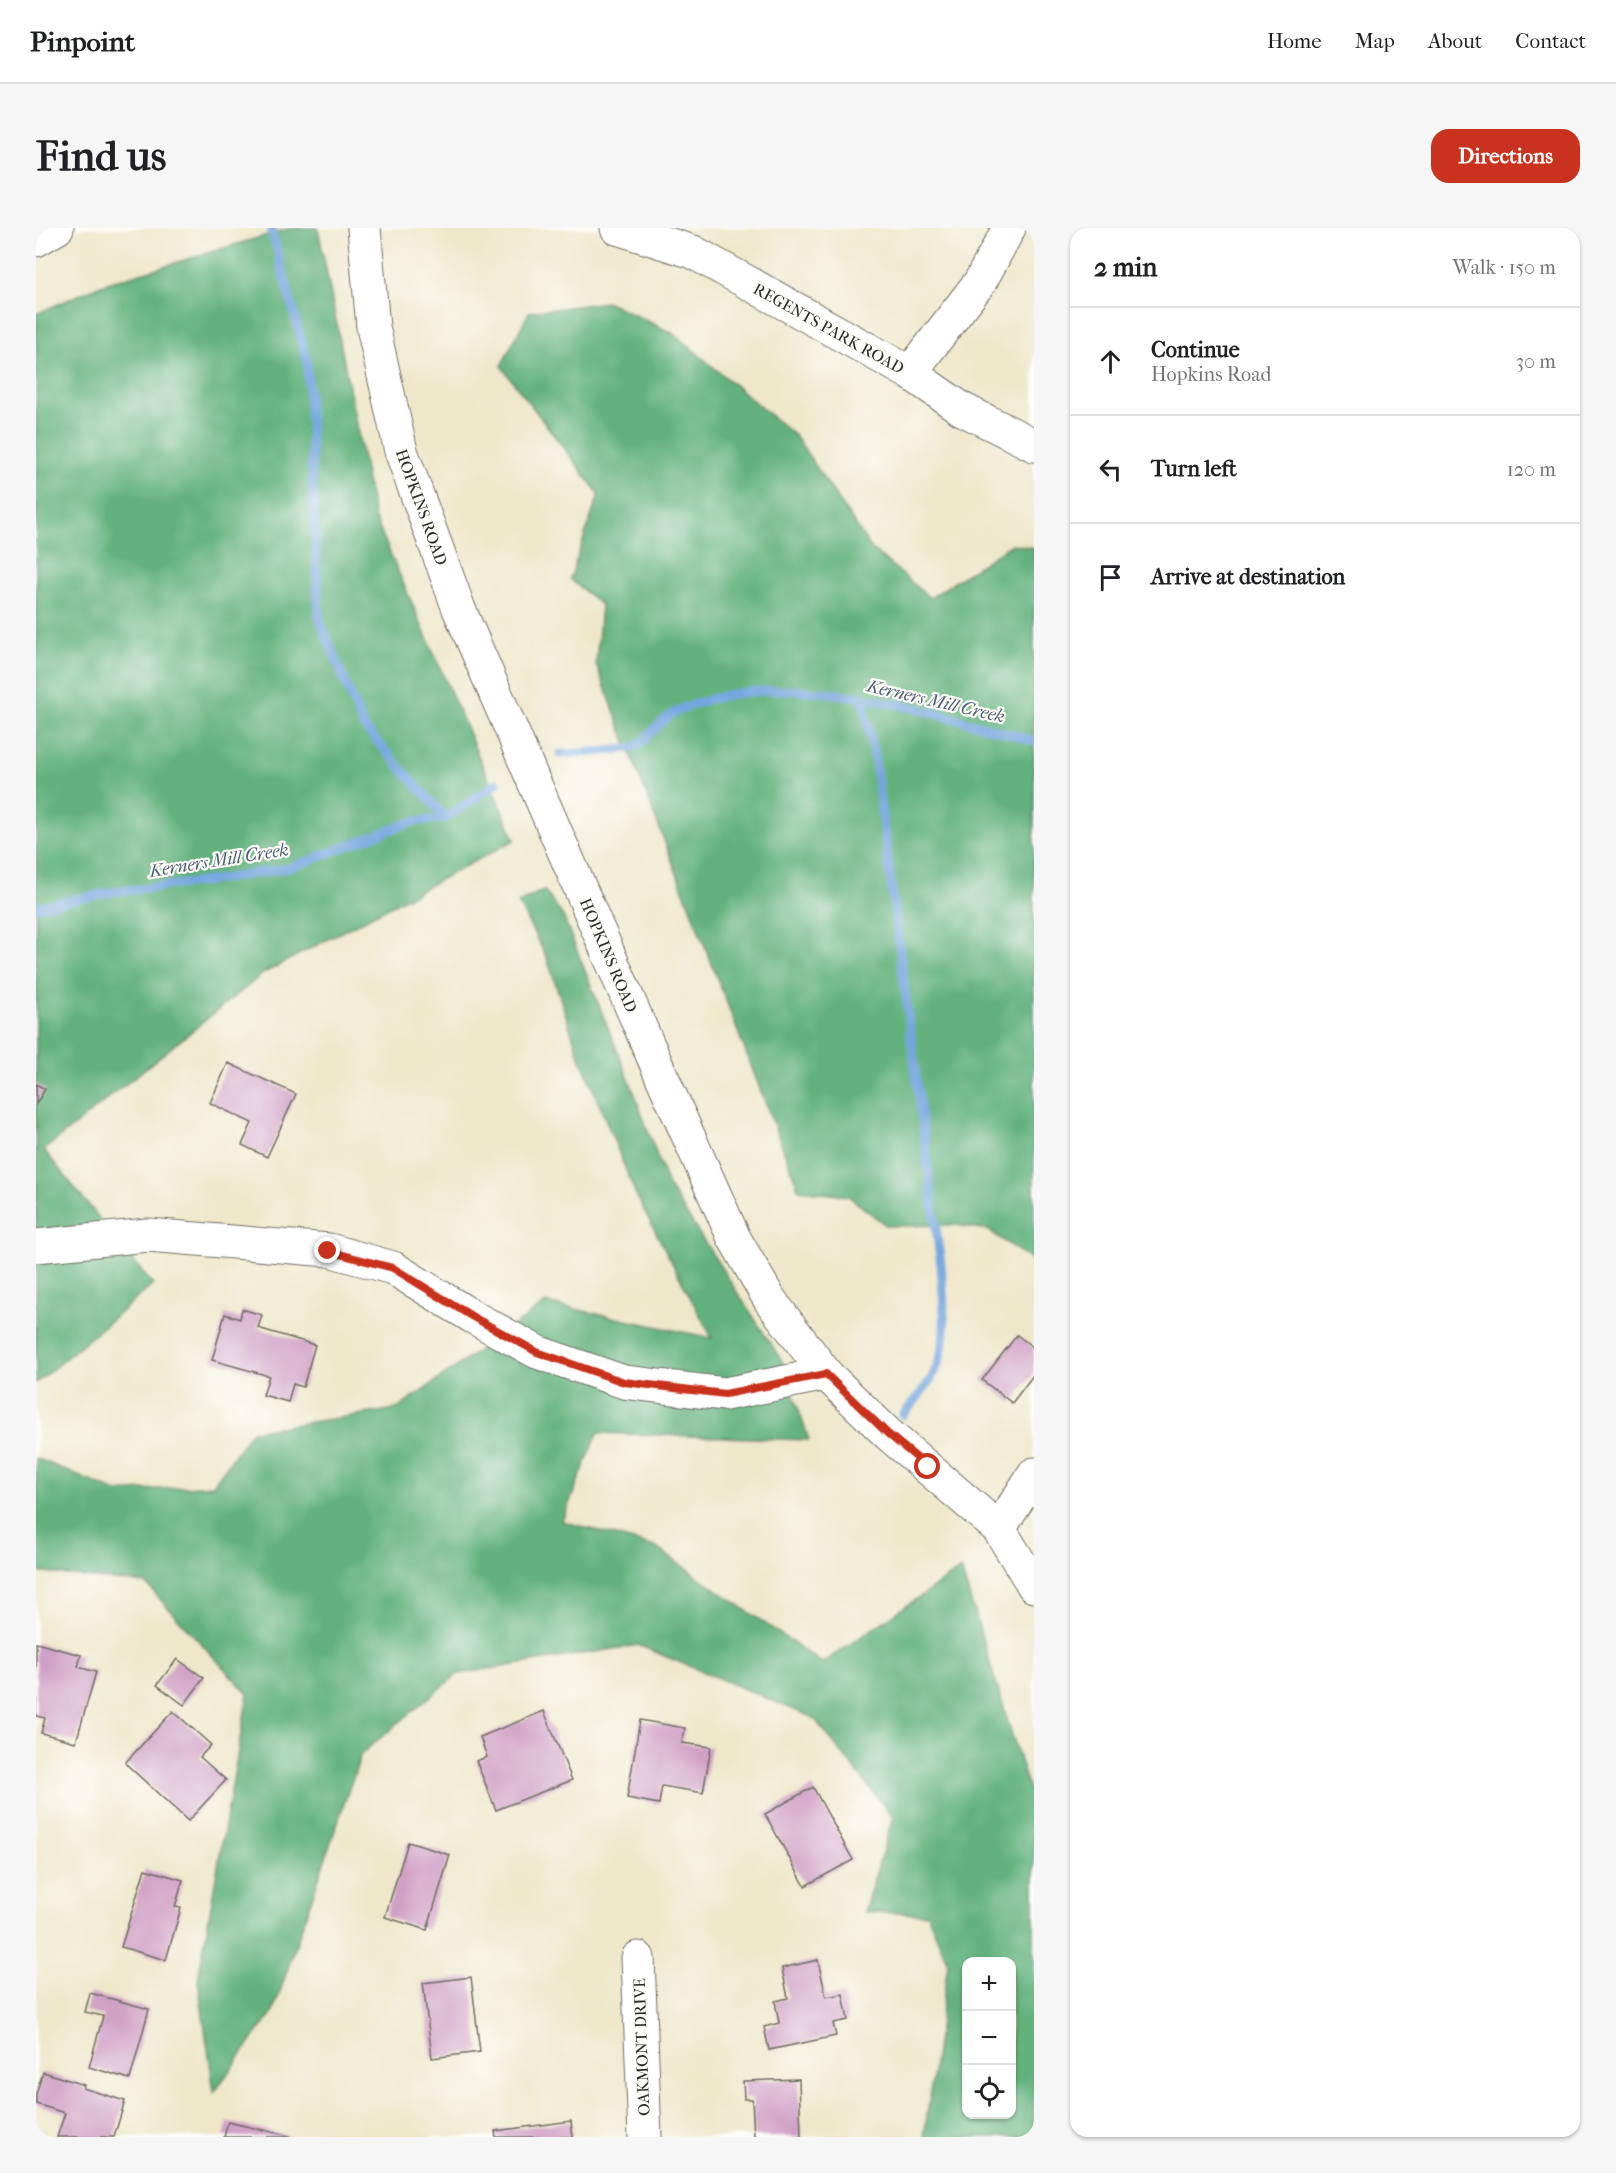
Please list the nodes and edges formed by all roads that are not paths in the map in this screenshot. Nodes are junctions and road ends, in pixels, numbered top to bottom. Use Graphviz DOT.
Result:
graph roads {
  1 [pos="57,228"];
  2 [pos="364,228"];
  3 [pos="617,228"];
  4 [pos="1009,228"];
  5 [pos="36,240"];
  6 [pos="910,373"];
  7 [pos="1034,445"];
  8 [pos="36,1246"];
  9 [pos="826,1374"];
  10 [pos="1034,1474"];
  11 [pos="999,1529"];
  12 [pos="1034,1586"];
  13 [pos="638,1958"];
  14 [pos="645,2137"];
  1 -- 5 [label="main road"];
  2 -- 9 [label="main road, HOPKINS ROAD"];
  3 -- 6 [label="main road, REGENTS PARK ROAD"];
  4 -- 6 [label="main road"];
  6 -- 7 [label="main road, REGENTS PARK ROAD"];
  8 -- 9 [label="main road"];
  9 -- 11 [label="main road, HOPKINS ROAD"];
  10 -- 11 [label="main road"];
  11 -- 12 [label="main road, HOPKINS ROAD"];
  13 -- 14 [label="main road, OAKMONT DRIVE"];
}
